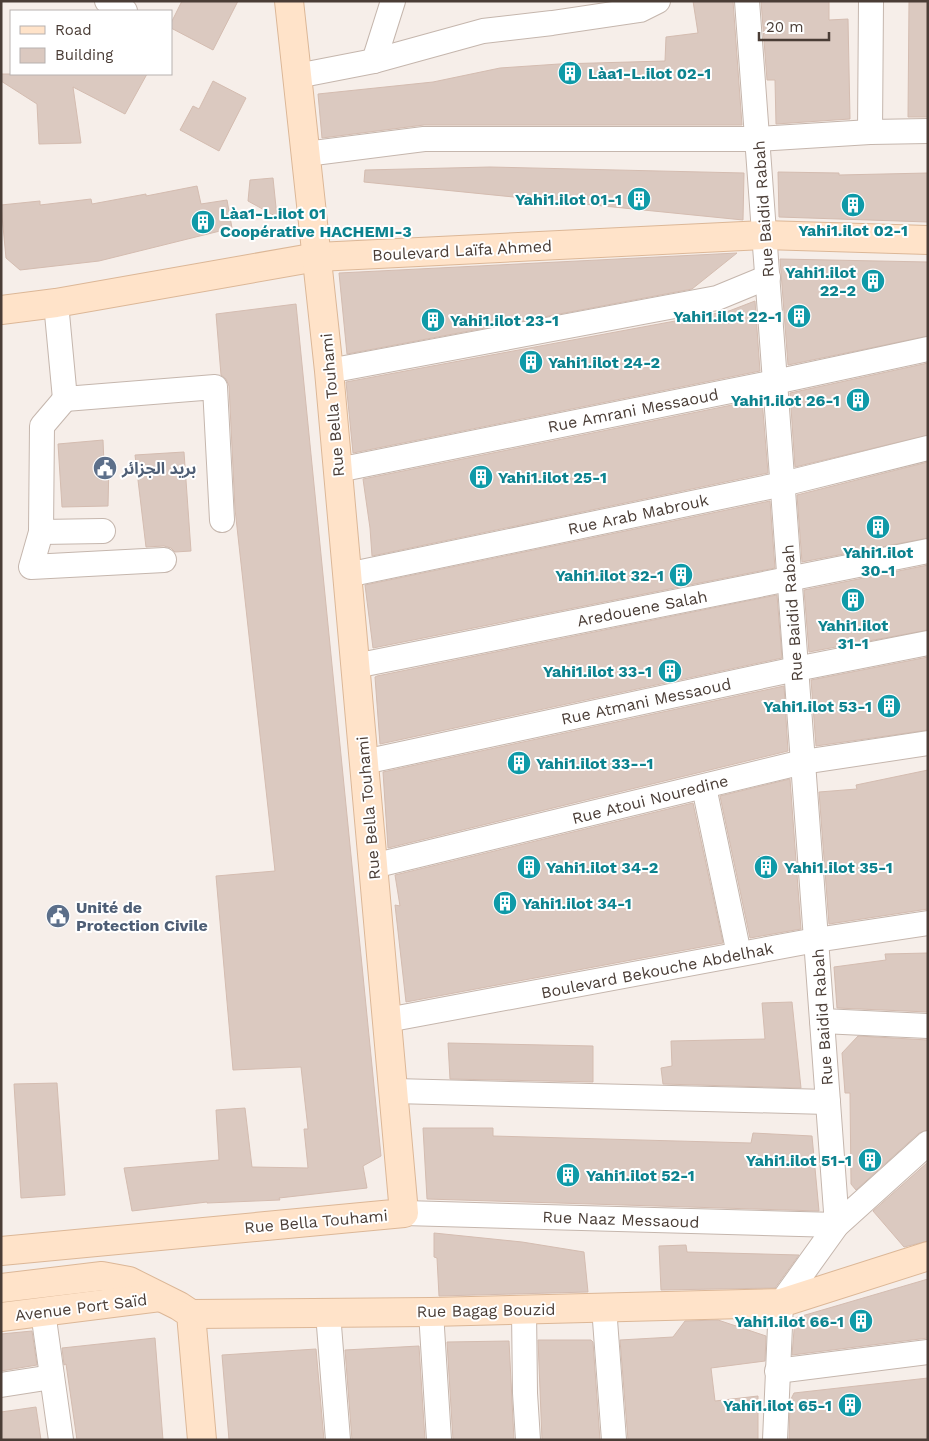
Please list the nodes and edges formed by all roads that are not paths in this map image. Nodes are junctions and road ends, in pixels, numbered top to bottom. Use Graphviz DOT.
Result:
graph roads {
  1 [pos="107,1"];
  2 [pos="289,1"];
  3 [pos="393,1"];
  4 [pos="658,1"];
  5 [pos="747,1"];
  6 [pos="871,1"];
  7 [pos="124,10"];
  8 [pos="374,61"];
  9 [pos="298,76"];
  10 [pos="928,131"];
  11 [pos="870,132"];
  12 [pos="757,139"];
  13 [pos="306,154"];
  14 [pos="764,235"];
  15 [pos="928,240"];
  16 [pos="317,257"];
  17 [pos="768,277"];
  18 [pos="56,303"];
  19 [pos="1,310"];
  20 [pos="928,349"];
  21 [pos="329,371"];
  22 [pos="775,382"];
  23 [pos="64,399"];
  24 [pos="928,448"];
  25 [pos="338,470"];
  26 [pos="783,484"];
  27 [pos="222,520"];
  28 [pos="102,531"];
  29 [pos="41,532"];
  30 [pos="928,551"];
  31 [pos="164,560"];
  32 [pos="347,575"];
  33 [pos="790,579"];
  34 [pos="928,643"];
  35 [pos="355,666"];
  36 [pos="796,669"];
  37 [pos="928,744"];
  38 [pos="364,762"];
  39 [pos="803,762"];
  40 [pos="704,786"];
  41 [pos="373,866"];
  42 [pos="928,923"];
  43 [pos="816,940"];
  44 [pos="738,954"];
  45 [pos="387,1020"];
  46 [pos="822,1021"];
  47 [pos="928,1026"];
  48 [pos="394,1091"];
  49 [pos="828,1102"];
  50 [pos="928,1143"];
  51 [pos="404,1213"];
  52 [pos="837,1224"];
  53 [pos="1,1251"];
  54 [pos="928,1256"];
  55 [pos="1,1288"];
  56 [pos="160,1297"];
  57 [pos="781,1303"];
  58 [pos="604,1307"];
  59 [pos="524,1310"];
  60 [pos="43,1312"];
  61 [pos="431,1312"];
  62 [pos="328,1313"];
  63 [pos="191,1314"];
  64 [pos="1,1317"];
  65 [pos="928,1352"];
  66 [pos="777,1370"];
  67 [pos="52,1377"];
  68 [pos="1,1385"];
  69 [pos="61,1440"];
  70 [pos="202,1440"];
  71 [pos="338,1440"];
  72 [pos="439,1440"];
  73 [pos="528,1440"];
  74 [pos="614,1440"];
  75 [pos="774,1440"];
  1 -- 7 [label="street"];
  2 -- 9 [label="street, Rue Bella Touhami"];
  3 -- 8 [label="street"];
  4 -- 8 [label="street"];
  5 -- 12 [label="street, Rue Baidid Rabah"];
  6 -- 11 [label="street"];
  8 -- 9 [label="street"];
  9 -- 13 [label="street, Rue Bella Touhami"];
  10 -- 11 [label="street"];
  11 -- 12 [label="street"];
  12 -- 13 [label="street"];
  12 -- 14 [label="street, Rue Baidid Rabah"];
  13 -- 16 [label="street, Rue Bella Touhami"];
  14 -- 15 [label="street, Boulevard Laïfa Ahmed"];
  14 -- 16 [label="street, Boulevard Laïfa Ahmed"];
  14 -- 17 [label="street, Rue Baidid Rabah"];
  16 -- 18 [label="street, Boulevard Laïfa Ahmed"];
  16 -- 21 [label="street, Rue Bella Touhami"];
  17 -- 21 [label="street"];
  17 -- 22 [label="street, Rue Baidid Rabah"];
  18 -- 19 [label="street, Boulevard Laïfa Ahmed"];
  18 -- 23 [label="street"];
  20 -- 22 [label="street, Rue Amrani Messaoud"];
  21 -- 25 [label="street, Rue Bella Touhami"];
  22 -- 25 [label="street, Rue Amrani Messaoud"];
  22 -- 26 [label="street, Rue Baidid Rabah"];
  23 -- 27 [label="street"];
  23 -- 29 [label="street"];
  24 -- 26 [label="street, Rue Arab Mabrouk"];
  25 -- 32 [label="street, Rue Bella Touhami"];
  26 -- 32 [label="street, Rue Arab Mabrouk"];
  26 -- 33 [label="street, Rue Baidid Rabah"];
  28 -- 29 [label="street"];
  29 -- 31 [label="street"];
  30 -- 33 [label="street, Aredouene Salah"];
  32 -- 35 [label="street, Rue Bella Touhami"];
  33 -- 35 [label="street, Aredouene Salah"];
  33 -- 36 [label="street, Rue Baidid Rabah"];
  34 -- 36 [label="street, Rue Atmani Messaoud"];
  35 -- 38 [label="street, Rue Bella Touhami"];
  36 -- 38 [label="street, Rue Atmani Messaoud"];
  36 -- 39 [label="street, Rue Baidid Rabah"];
  37 -- 39 [label="street, Rue Atoui Nouredine"];
  38 -- 41 [label="street, Rue Bella Touhami"];
  39 -- 40 [label="street, Rue Atoui Nouredine"];
  39 -- 43 [label="street, Rue Baidid Rabah"];
  40 -- 41 [label="street, Rue Atoui Nouredine"];
  40 -- 44 [label="street"];
  41 -- 45 [label="street, Rue Bella Touhami"];
  42 -- 43 [label="street, Boulevard Bekouche Abdelhak"];
  43 -- 44 [label="street, Boulevard Bekouche Abdelhak"];
  43 -- 46 [label="street, Rue Baidid Rabah"];
  44 -- 45 [label="street, Boulevard Bekouche Abdelhak"];
  45 -- 48 [label="street, Rue Bella Touhami"];
  46 -- 47 [label="street"];
  46 -- 49 [label="street, Rue Baidid Rabah"];
  48 -- 49 [label="street"];
  48 -- 51 [label="street, Rue Bella Touhami"];
  49 -- 52 [label="street, Rue Baidid Rabah"];
  50 -- 52 [label="street"];
  51 -- 52 [label="street, Rue Naaz Messaoud"];
  51 -- 53 [label="street, Rue Bella Touhami"];
  52 -- 57 [label="street"];
  54 -- 57 [label="street, Rue Bagag Bouzid"];
  55 -- 56 [label="street, Avenue Port Saïd"];
  56 -- 60 [label="street, Avenue Port Saïd"];
  56 -- 63 [label="street, Avenue Port Saïd"];
  57 -- 58 [label="street, Rue Bagag Bouzid"];
  57 -- 66 [label="street"];
  58 -- 59 [label="street, Rue Bagag Bouzid"];
  58 -- 74 [label="street"];
  59 -- 61 [label="street, Rue Bagag Bouzid"];
  59 -- 73 [label="street"];
  60 -- 64 [label="street, Avenue Port Saïd"];
  60 -- 67 [label="street"];
  61 -- 62 [label="street, Rue Bagag Bouzid"];
  61 -- 72 [label="street"];
  62 -- 63 [label="street, Rue Bagag Bouzid"];
  62 -- 71 [label="street"];
  63 -- 70 [label="street"];
  65 -- 66 [label="street"];
  66 -- 75 [label="street"];
  67 -- 68 [label="street"];
  67 -- 69 [label="street"];
}
